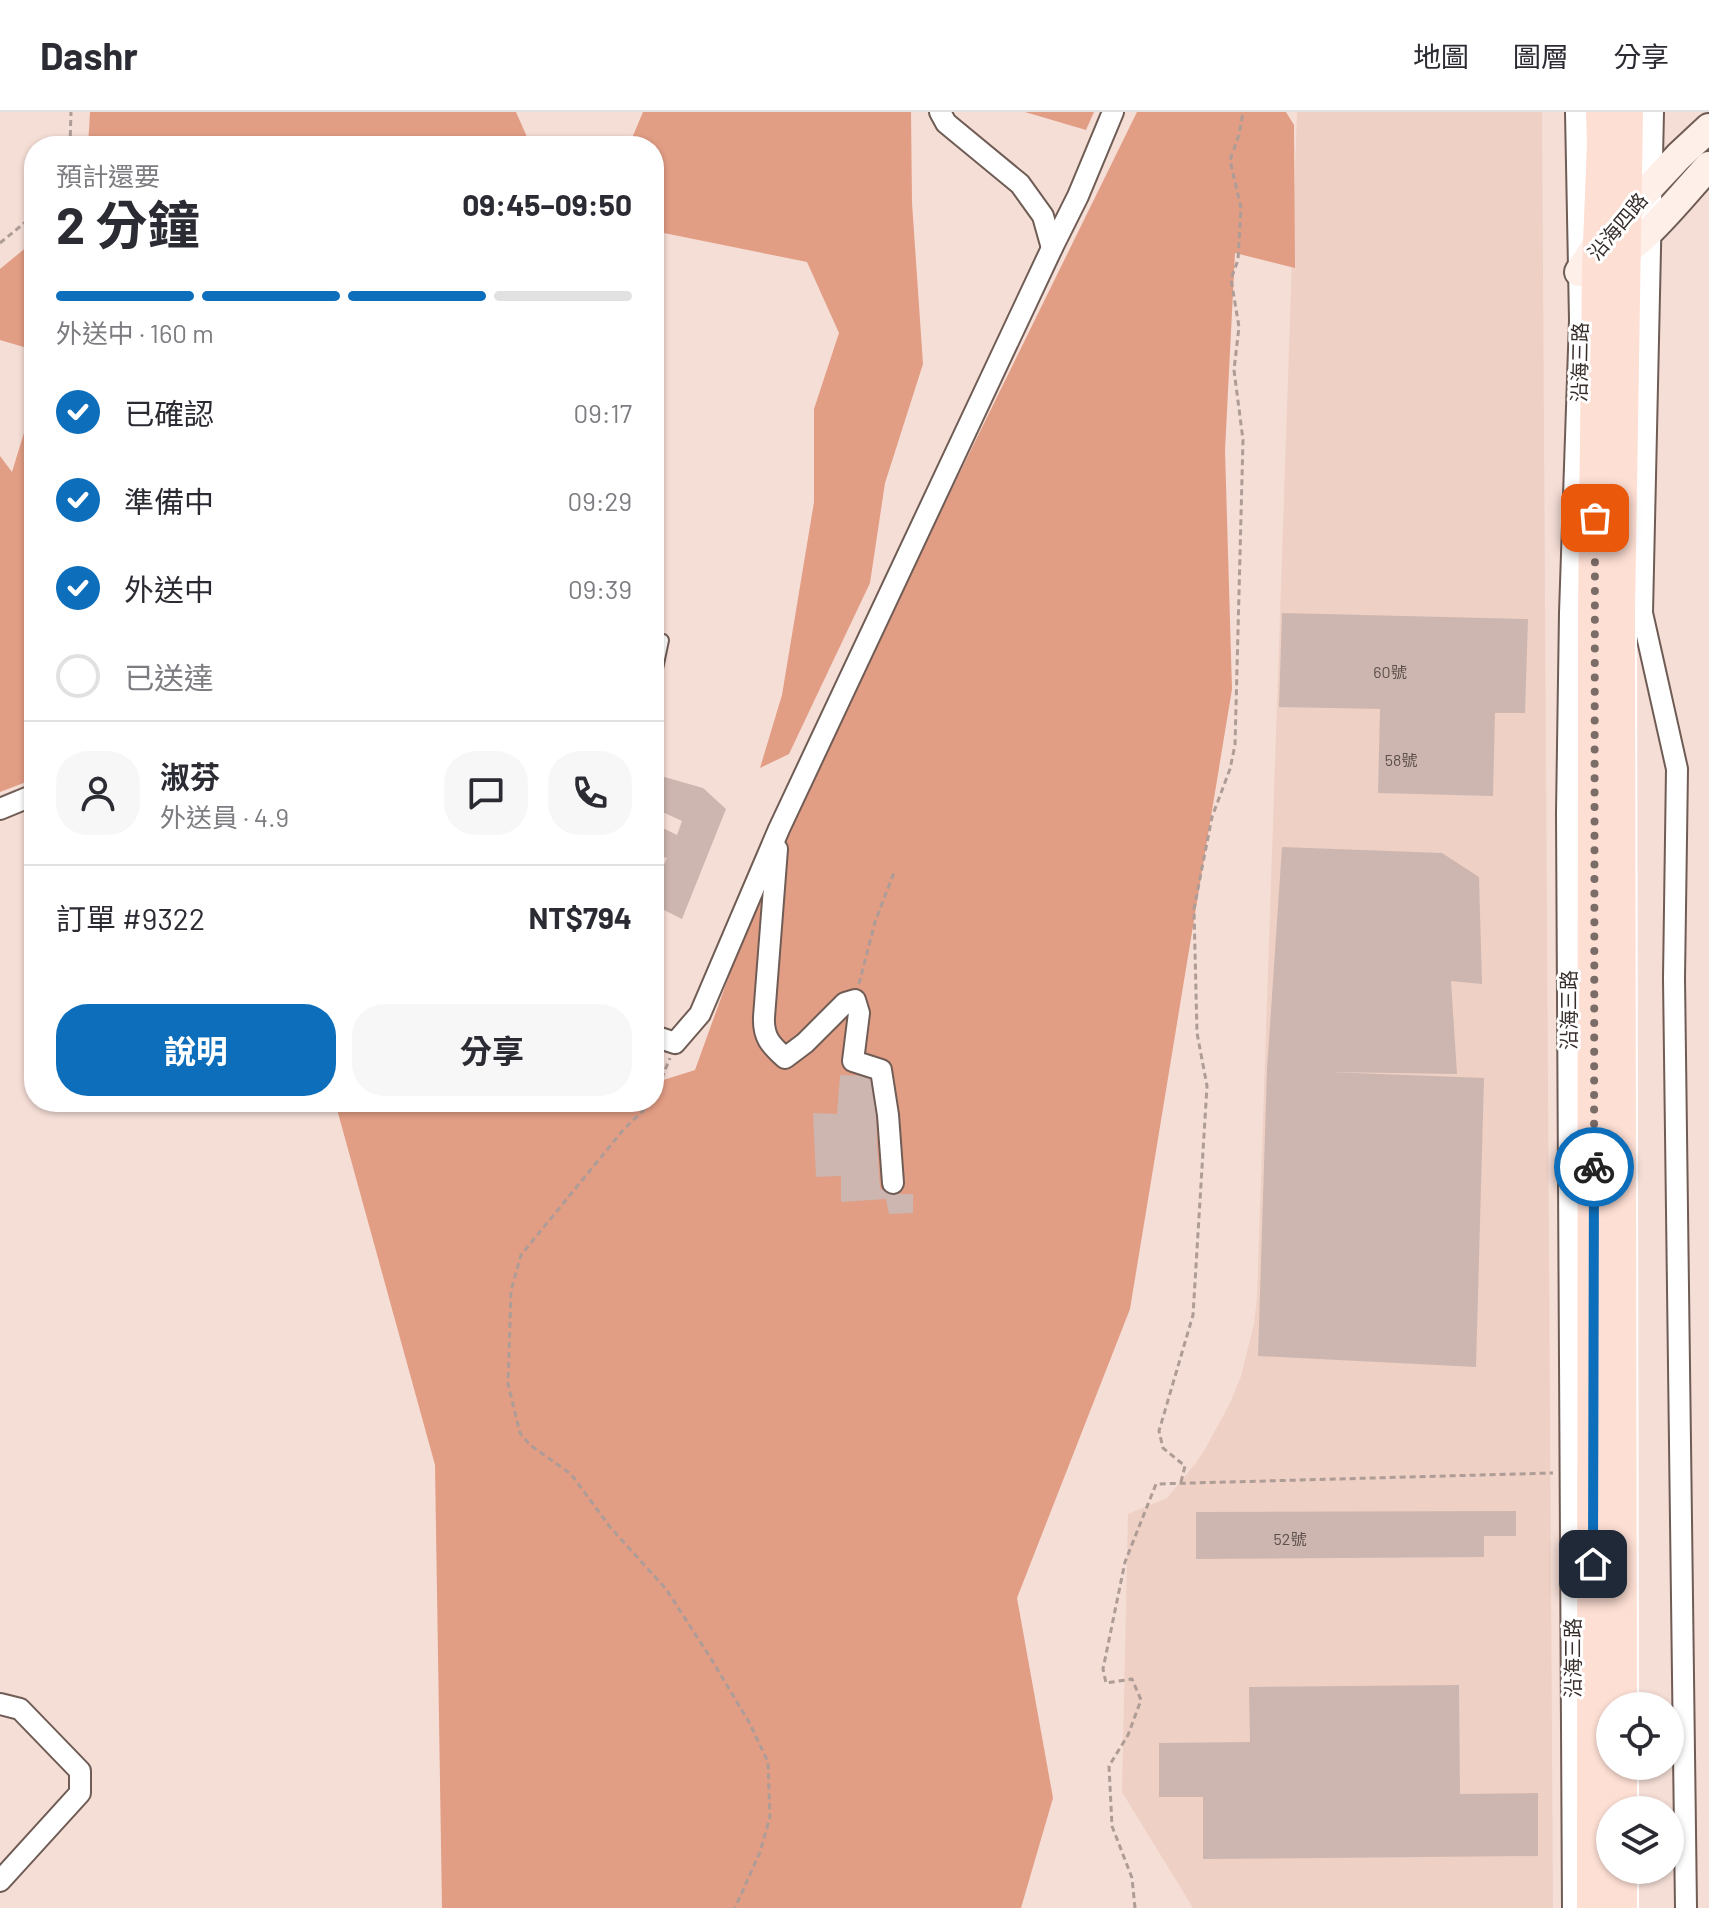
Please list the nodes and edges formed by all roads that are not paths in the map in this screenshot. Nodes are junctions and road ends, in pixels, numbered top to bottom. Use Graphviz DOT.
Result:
graph roads {
  1 [pos="940,112"];
  2 [pos="1113,112"];
  3 [pos="1576,112"];
  4 [pos="1602,112"];
  5 [pos="1627,112"];
  6 [pos="1653,112"];
  7 [pos="1709,128"];
  8 [pos="1709,166"];
  9 [pos="1652,185"];
  10 [pos="1638,222"];
  11 [pos="1052,248"];
  12 [pos="1600,259"];
  13 [pos="1594,612"];
  14 [pos="24,799"];
  15 [pos="0,809"];
  16 [pos="779,829"];
  17 [pos="664,1039"];
  18 [pos="893,1183"];
  19 [pos="1677,1330"];
  20 [pos="1595,1452"];
  21 [pos="1595,1619"];
  22 [pos="1598,1692"];
  23 [pos="1617,1692"];
  24 [pos="0,1704"];
  25 [pos="1600,1780"];
  26 [pos="1601,1780"];
  27 [pos="0,1881"];
  28 [pos="1621,1884"];
  29 [pos="1573,1908"];
  30 [pos="1593,1908"];
  31 [pos="1621,1908"];
  32 [pos="1686,1908"];
  1 -- 11 [label="street"];
  2 -- 11 [label="street"];
  3 -- 12 [label="street, 沿海三路"];
  4 -- 12 [label="main road, 沿海三路"];
  5 -- 10 [label="main road, 沿海三路"];
  6 -- 9 [label="street"];
  7 -- 9 [label="street, 沿海四路"];
  8 -- 10 [label="street, 沿海四路"];
  9 -- 10 [label="street, 沿海四路"];
  10 -- 12 [label="main road, 沿海三路"];
  10 -- 19 [label="street, 沿海三路"];
  11 -- 16 [label="street"];
  12 -- 13 [label="main road, 沿海三路"];
  13 -- 19 [label="street, 沿海三路"];
  13 -- 20 [label="main road, 沿海三路"];
  13 -- 20 [label="street, 沿海三路"];
  14 -- 15 [label="street"];
  16 -- 17 [label="street"];
  16 -- 18 [label="street"];
  19 -- 32 [label="street, 沿海三路"];
  20 -- 21 [label="main road, 沿海三路"];
  20 -- 21 [label="street, 沿海三路"];
  21 -- 22 [label="main road, 沿海三路"];
  21 -- 23 [label="main road, 沿海三路"];
  24 -- 27 [label="street"];
  25 -- 29 [label="street, 沿海三路"];
  26 -- 30 [label="main road, 沿海三路"];
  28 -- 31 [label="main road"];
}
